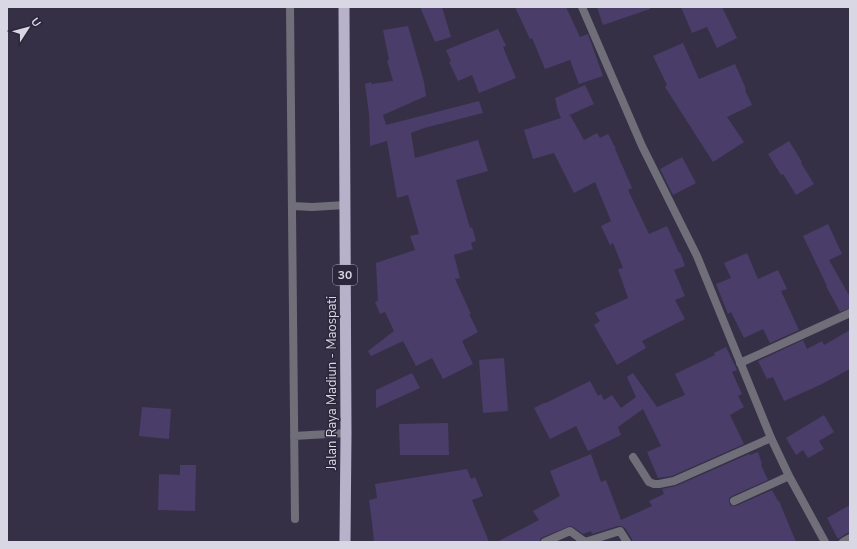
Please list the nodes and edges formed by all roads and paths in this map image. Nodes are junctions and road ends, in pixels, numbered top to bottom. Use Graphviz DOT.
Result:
graph roads {
  1 [pos="290,7"];
  2 [pos="344,7"];
  3 [pos="582,7"];
  4 [pos="345,205"];
  5 [pos="292,206"];
  6 [pos="850,313"];
  7 [pos="740,363"];
  8 [pos="346,433"];
  9 [pos="294,436"];
  10 [pos="771,438"];
  11 [pos="633,457"];
  12 [pos="789,476"];
  13 [pos="734,501"];
  14 [pos="295,519"];
  15 [pos="850,538"];
  16 [pos="345,542"];
  17 [pos="545,542"];
  18 [pos="627,542"];
  19 [pos="825,542"];
  20 [pos="843,542"];
  1 -- 5 [label="street"];
  2 -- 4 [label="highway, Jalan Raya Madiun - Maospati / 30"];
  3 -- 7 [label="street"];
  4 -- 5 [label="street"];
  4 -- 8 [label="highway, Jalan Raya Madiun - Maospati / 30"];
  5 -- 9 [label="street"];
  6 -- 7 [label="street"];
  7 -- 10 [label="street"];
  8 -- 9 [label="street"];
  8 -- 16 [label="highway, Jalan Raya Madiun - Maospati / 30"];
  9 -- 14 [label="street"];
  10 -- 11 [label="street"];
  10 -- 12 [label="street"];
  12 -- 13 [label="street"];
  12 -- 19 [label="street"];
  15 -- 20 [label="street"];
  17 -- 18 [label="street"];
}
